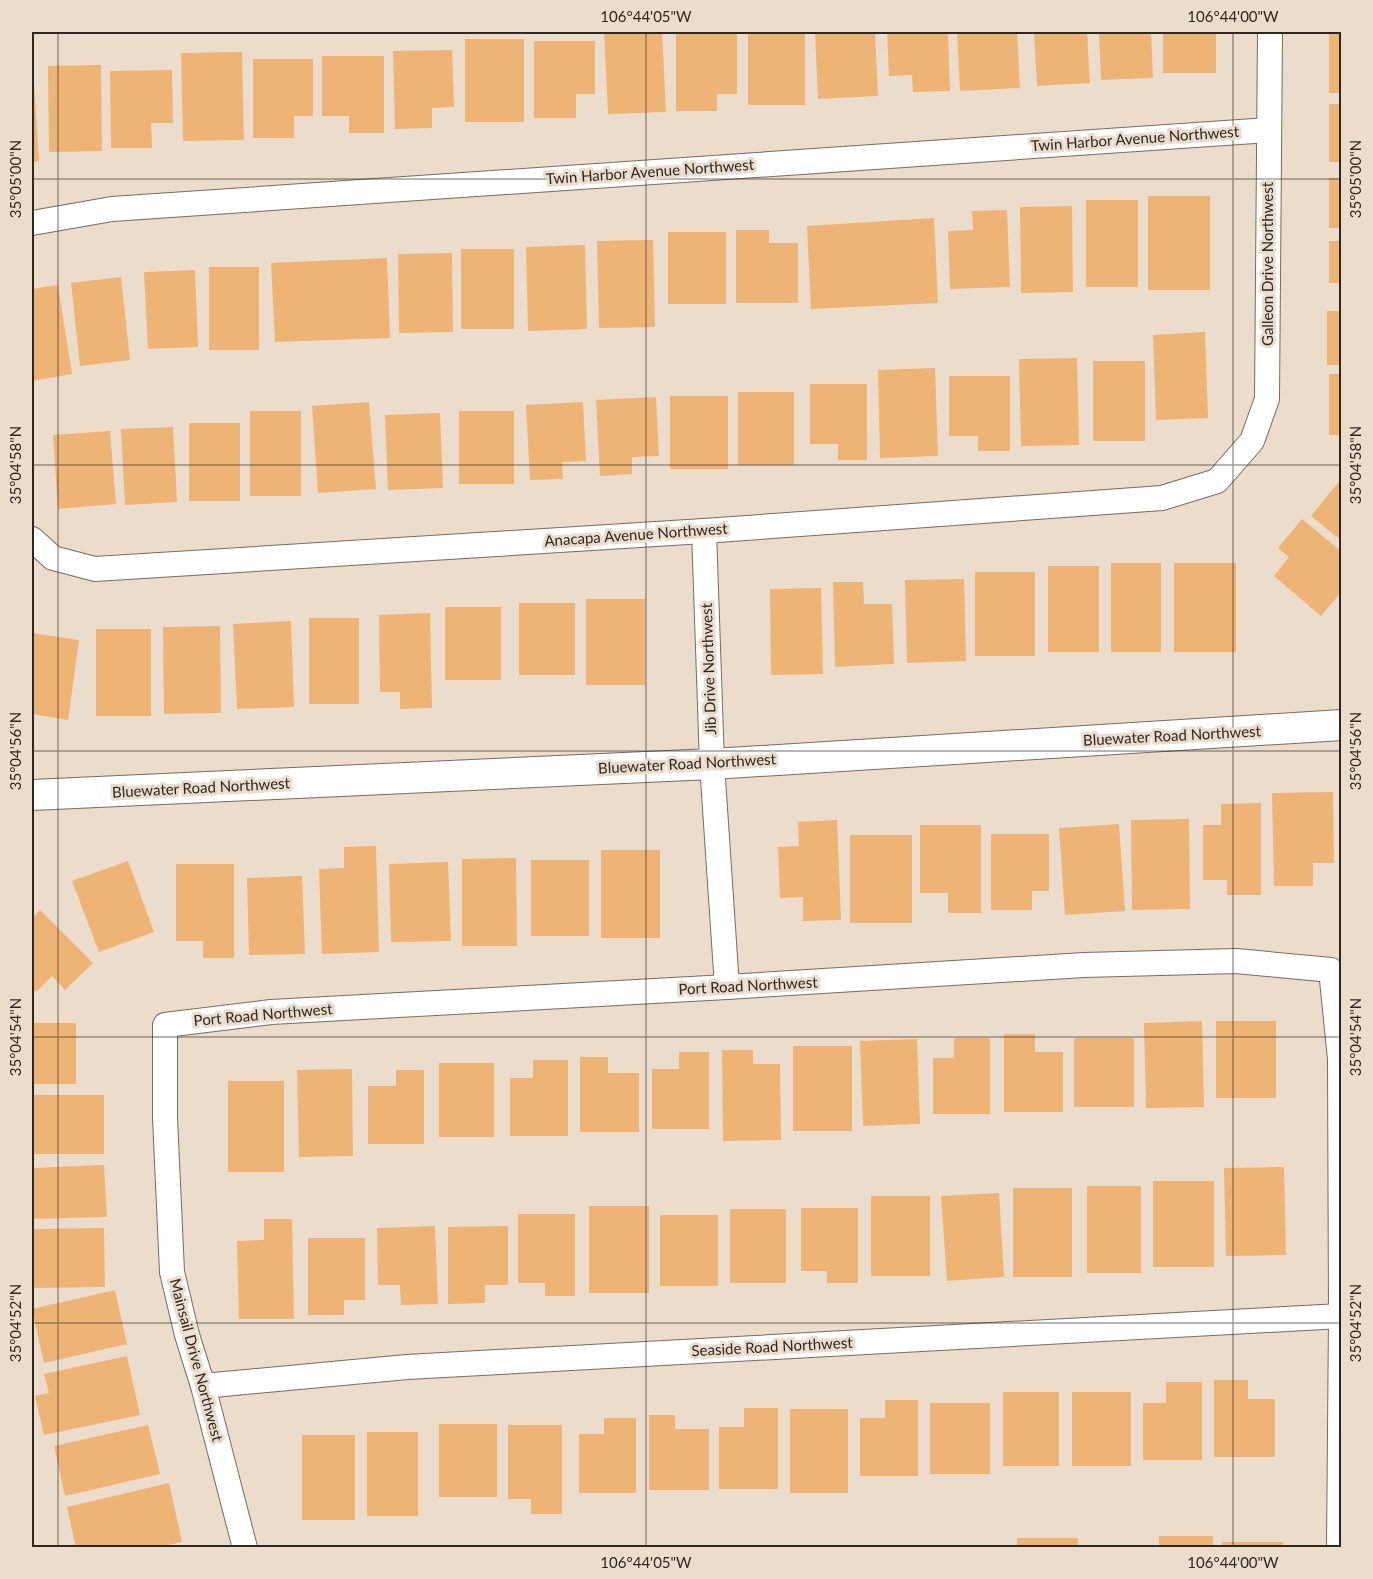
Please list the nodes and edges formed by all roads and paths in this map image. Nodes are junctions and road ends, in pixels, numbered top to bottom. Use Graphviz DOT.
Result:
graph roads {
  1 [pos="1270,32"];
  2 [pos="1269,130"];
  3 [pos="32,223"];
  4 [pos="1217,481"];
  5 [pos="704,531"];
  6 [pos="32,539"];
  7 [pos="1341,726"];
  8 [pos="712,764"];
  9 [pos="32,795"];
  10 [pos="727,987"];
  11 [pos="165,1025"];
  12 [pos="1341,1316"];
  13 [pos="203,1386"];
  14 [pos="245,1548"];
  15 [pos="1339,1548"];
  1 -- 2 [label="street, Galleon Drive Northwest"];
  2 -- 3 [label="street, Twin Harbor Avenue Northwest"];
  2 -- 4 [label="street, Galleon Drive Northwest"];
  4 -- 5 [label="street, Anacapa Avenue Northwest"];
  5 -- 6 [label="street, Anacapa Avenue Northwest"];
  5 -- 8 [label="street, Jib Drive Northwest"];
  7 -- 8 [label="street, Bluewater Road Northwest"];
  8 -- 9 [label="street, Bluewater Road Northwest"];
  8 -- 10 [label="street, Jib Drive Northwest"];
  10 -- 11 [label="street, Port Road Northwest"];
  10 -- 12 [label="street, Port Road Northwest"];
  11 -- 13 [label="street, Mainsail Drive Northwest"];
  12 -- 13 [label="street, Seaside Road Northwest"];
  12 -- 15 [label="street"];
  13 -- 14 [label="street, Mainsail Drive Northwest"];
}
